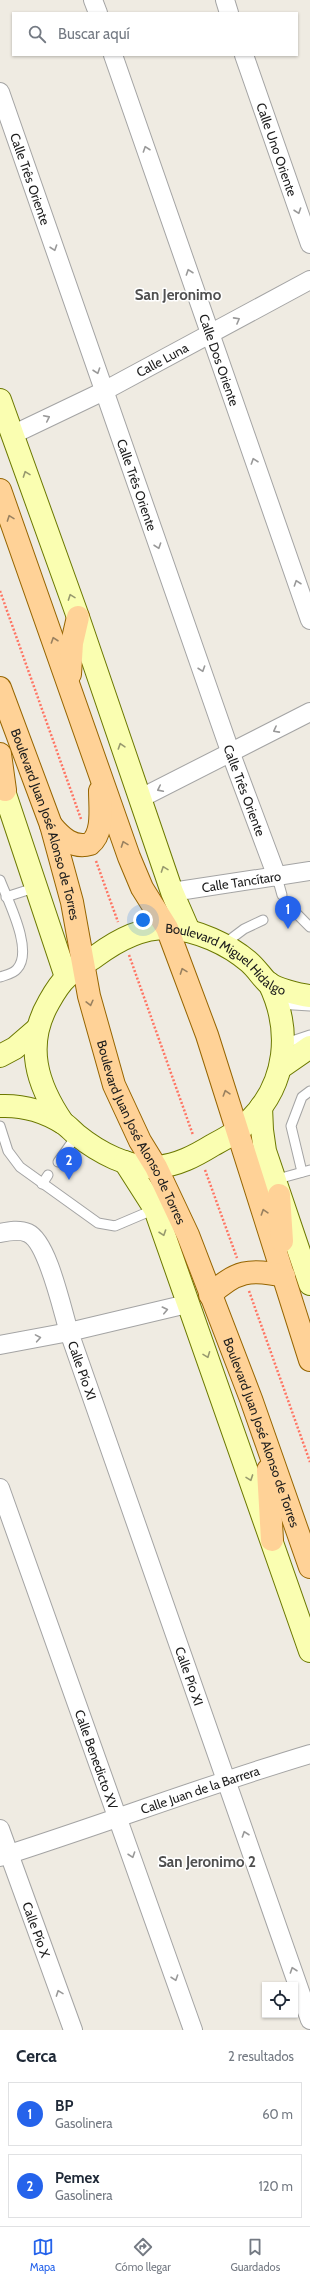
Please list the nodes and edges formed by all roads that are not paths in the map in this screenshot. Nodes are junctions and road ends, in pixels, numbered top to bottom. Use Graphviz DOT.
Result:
graph roads {
  1 [pos="93,0"];
  2 [pos="225,0"];
  3 [pos="98,12"];
  4 [pos="229,12"];
  5 [pos="112,56"];
  6 [pos="244,56"];
  7 [pos="0,92"];
  8 [pos="310,244"];
  9 [pos="310,280"];
  10 [pos="210,334"];
  11 [pos="104,391"];
  12 [pos="0,400"];
  13 [pos="12,435"];
  14 [pos="0,490"];
  15 [pos="78,618"];
  16 [pos="310,620"];
  17 [pos="70,687"];
  18 [pos="0,688"];
  19 [pos="310,712"];
  20 [pos="0,754"];
  21 [pos="231,754"];
  22 [pos="99,773"];
  23 [pos="2,785"];
  24 [pos="139,799"];
  25 [pos="51,825"];
  26 [pos="310,871"];
  27 [pos="277,877"];
  28 [pos="0,880"];
  29 [pos="37,887"];
  30 [pos="172,892"];
  31 [pos="282,895"];
  32 [pos="6,897"];
  33 [pos="296,913"];
  34 [pos="263,920"];
  35 [pos="310,927"];
  36 [pos="167,928"];
  37 [pos="189,931"];
  38 [pos="223,945"];
  39 [pos="84,964"];
  40 [pos="0,977"];
  41 [pos="66,978"];
  42 [pos="269,984"];
  43 [pos="310,996"];
  44 [pos="278,1004"];
  45 [pos="310,1006"];
  46 [pos="310,1035"];
  47 [pos="36,1037"];
  48 [pos="283,1044"];
  49 [pos="310,1047"];
  50 [pos="0,1056"];
  51 [pos="0,1064"];
  52 [pos="280,1068"];
  53 [pos="310,1091"];
  54 [pos="0,1098"];
  55 [pos="39,1101"];
  56 [pos="0,1106"];
  57 [pos="261,1107"];
  58 [pos="0,1126"];
  59 [pos="70,1129"];
  60 [pos="237,1131"];
  61 [pos="58,1162"];
  62 [pos="125,1162"];
  63 [pos="156,1167"];
  64 [pos="306,1171"];
  65 [pos="48,1175"];
  66 [pos="42,1184"];
  67 [pos="277,1188"];
  68 [pos="155,1209"];
  69 [pos="0,1233"];
  70 [pos="284,1276"];
  71 [pos="309,1281"];
  72 [pos="210,1295"];
  73 [pos="187,1304"];
  74 [pos="69,1332"];
  75 [pos="0,1345"];
  76 [pos="310,1360"];
  77 [pos="266,1443"];
  78 [pos="0,1488"];
  79 [pos="272,1540"];
  80 [pos="310,1567"];
  81 [pos="310,1651"];
  82 [pos="310,1754"];
  83 [pos="226,1779"];
  84 [pos="119,1818"];
  85 [pos="0,1829"];
  86 [pos="4,1855"];
  87 [pos="310,2020"];
  88 [pos="73,2030"];
  89 [pos="193,2030"];
  1 -- 3 [label="street"];
  2 -- 4 [label="street"];
  10 -- 5 [label="street, Calle Dos Oriente, one-way"];
  6 -- 8 [label="street, Calle Uno Oriente, one-way"];
  7 -- 11 [label="street, Calle Três Oriente, one-way"];
  10 -- 9 [label="street, Calle Luna, one-way"];
  10 -- 11 [label="street, Calle Luna"];
  16 -- 10 [label="street, Calle Dos Oriente, one-way"];
  13 -- 11 [label="street, Calle Luna, one-way"];
  11 -- 21 [label="street, Calle Três Oriente, one-way"];
  12 -- 13 [label="street"];
  15 -- 13 [label="street, one-way"];
  17 -- 14 [label="main road, one-way"];
  15 -- 17 [label="main road"];
  24 -- 15 [label="street, one-way"];
  17 -- 22 [label="main road"];
  18 -- 25 [label="main road, Boulevard Juan José Alonso de Torres"];
  19 -- 21 [label="street, one-way"];
  20 -- 23 [label="main road"];
  21 -- 24 [label="street, one-way"];
  21 -- 27 [label="street, Calle Três Oriente"];
  22 -- 25 [label="main road"];
  36 -- 22 [label="main road, one-way"];
  23 -- 29 [label="street"];
  30 -- 24 [label="street, one-way"];
  25 -- 39 [label="main road, Boulevard Juan José Alonso de Torres"];
  26 -- 27 [label="street, Calle Tancítaro"];
  27 -- 30 [label="street, Calle Tancítaro"];
  27 -- 31 [label="lane"];
  28 -- 32 [label="lane"];
  29 -- 32 [label="lane"];
  29 -- 41 [label="street"];
  30 -- 37 [label="street"];
  32 -- 40 [label="lane"];
  33 -- 35 [label="lane"];
  34 -- 38 [label="lane"];
  36 -- 37 [label="street, Boulevard Miguel Hidalgo"];
  36 -- 39 [label="street, Boulevard Miguel Hidalgo"];
  60 -- 36 [label="main road, one-way"];
  37 -- 38 [label="street, Boulevard Miguel Hidalgo"];
  38 -- 42 [label="street, Boulevard Miguel Hidalgo"];
  39 -- 41 [label="street, Boulevard Miguel Hidalgo"];
  39 -- 63 [label="main road, Boulevard Juan José Alonso de Torres, one-way"];
  41 -- 47 [label="street, Boulevard Miguel Hidalgo"];
  42 -- 43 [label="street, Boulevard Miguel Hidalgo"];
  42 -- 44 [label="street"];
  44 -- 45 [label="lane"];
  44 -- 48 [label="street"];
  46 -- 48 [label="lane"];
  47 -- 50 [label="street, Boulevard Miguel Hidalgo"];
  47 -- 51 [label="lane"];
  47 -- 55 [label="street"];
  48 -- 52 [label="street"];
  49 -- 52 [label="street"];
  52 -- 57 [label="street"];
  53 -- 64 [label="lane"];
  54 -- 55 [label="lane"];
  55 -- 59 [label="street"];
  56 -- 59 [label="street"];
  57 -- 60 [label="street"];
  57 -- 67 [label="street"];
  58 -- 66 [label="lane"];
  59 -- 61 [label="lane"];
  59 -- 62 [label="street"];
  60 -- 63 [label="street"];
  70 -- 60 [label="main road, one-way"];
  62 -- 63 [label="street"];
  62 -- 68 [label="street, Boulevard Juan José Alonso de Torres"];
  63 -- 72 [label="main road, Boulevard Juan José Alonso de Torres"];
  64 -- 67 [label="lane"];
  65 -- 66 [label="lane"];
  66 -- 68 [label="lane"];
  67 -- 70 [label="main road"];
  67 -- 71 [label="street"];
  68 -- 73 [label="street, Boulevard Juan José Alonso de Torres, one-way"];
  69 -- 74 [label="street, Calle Pío XI"];
  70 -- 72 [label="main road"];
  70 -- 76 [label="main road"];
  72 -- 77 [label="main road, Boulevard Juan José Alonso de Torres"];
  74 -- 73 [label="street, one-way"];
  73 -- 79 [label="street, Boulevard Juan José Alonso de Torres, one-way"];
  75 -- 74 [label="street, one-way"];
  74 -- 83 [label="street, Calle Pío XI"];
  77 -- 79 [label="main road"];
  77 -- 80 [label="main road, Boulevard Juan José Alonso de Torres"];
  78 -- 84 [label="street, Calle Benedicto XV"];
  79 -- 81 [label="street, Boulevard Juan José Alonso de Torres"];
  82 -- 83 [label="street, Calle Juan de la Barrera"];
  83 -- 84 [label="street, Calle Juan de la Barrera"];
  87 -- 83 [label="street, Calle Pío XI, one-way"];
  84 -- 86 [label="street, Calle Juan de la Barrera"];
  84 -- 89 [label="street, Calle Benedicto XV, one-way"];
  85 -- 86 [label="street, Calle Pío X"];
  88 -- 86 [label="street, Calle Pío X, one-way"];
}
